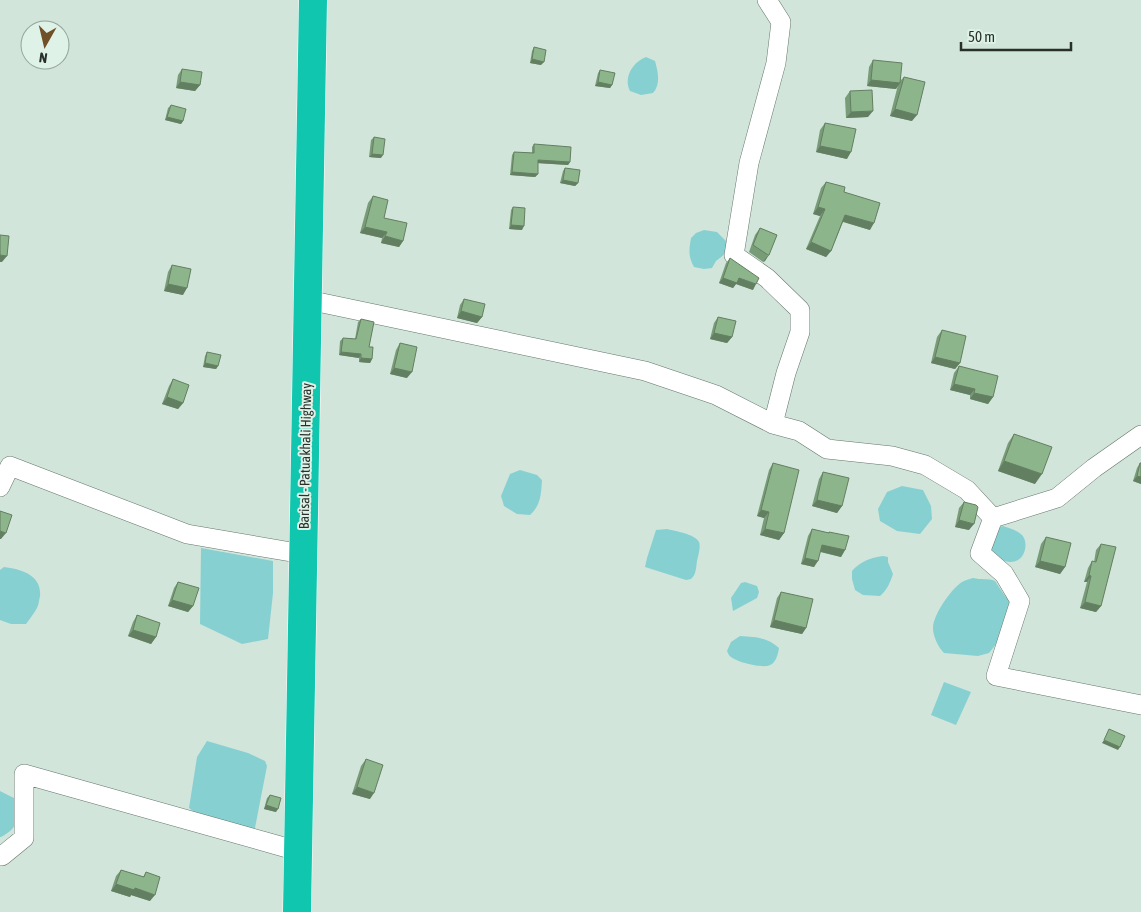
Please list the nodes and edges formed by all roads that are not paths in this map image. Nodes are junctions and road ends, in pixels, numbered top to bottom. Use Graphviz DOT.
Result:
graph roads {
  1 [pos="313,0"];
  2 [pos="768,0"];
  3 [pos="308,300"];
  4 [pos="773,424"];
  5 [pos="1141,436"];
  6 [pos="0,486"];
  7 [pos="993,518"];
  8 [pos="303,554"];
  9 [pos="1141,705"];
  10 [pos="298,851"];
  11 [pos="0,856"];
  12 [pos="297,912"];
  1 -- 3 [label="highway, Barisal - Patuakhali Highway"];
  2 -- 4 [label="street"];
  3 -- 4 [label="street"];
  3 -- 8 [label="highway, Barisal - Patuakhali Highway"];
  4 -- 7 [label="street"];
  5 -- 7 [label="street"];
  6 -- 8 [label="street"];
  7 -- 9 [label="street"];
  8 -- 10 [label="highway, Barisal - Patuakhali Highway"];
  10 -- 11 [label="street"];
  10 -- 12 [label="highway, Barisal - Patuakhali Highway"];
}
